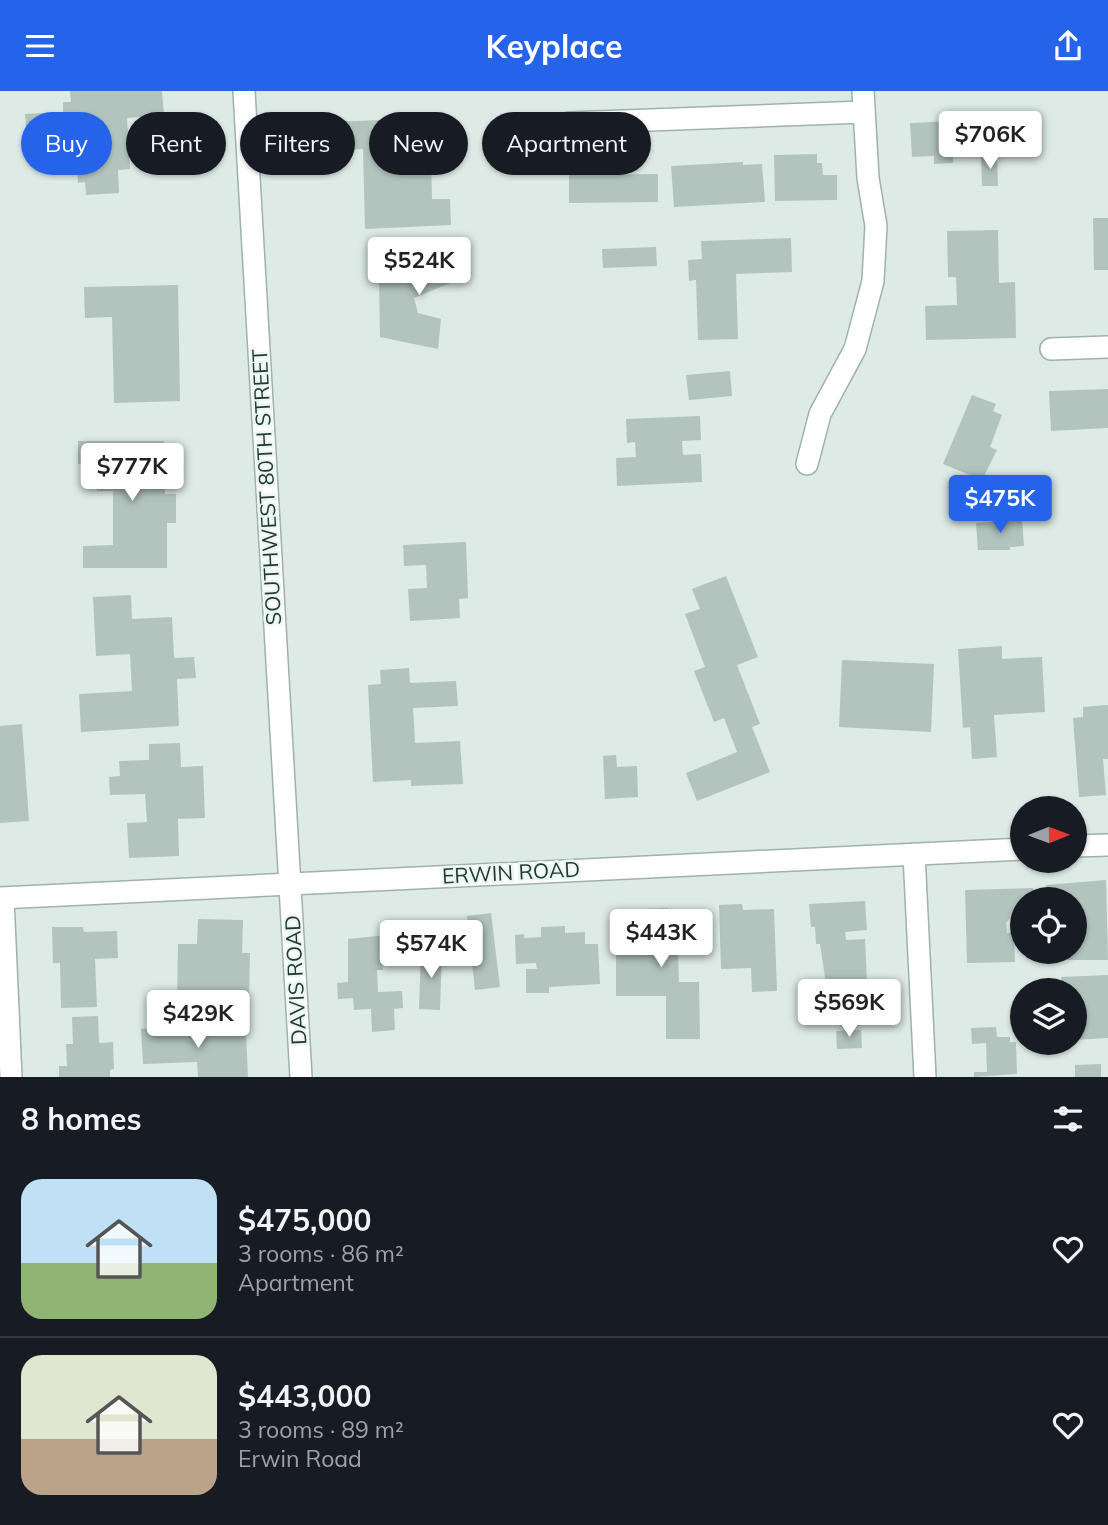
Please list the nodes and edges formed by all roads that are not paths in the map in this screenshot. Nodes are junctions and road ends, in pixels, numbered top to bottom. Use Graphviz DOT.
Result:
graph roads {
  1 [pos="244,91"];
  2 [pos="863,101"];
  3 [pos="651,117"];
  4 [pos="1108,347"];
  5 [pos="1051,349"];
  6 [pos="807,464"];
  7 [pos="1108,845"];
  8 [pos="1087,846"];
  9 [pos="1010,850"];
  10 [pos="914,854"];
  11 [pos="291,883"];
  12 [pos="2,898"];
  13 [pos="11,1077"];
  14 [pos="301,1077"];
  15 [pos="925,1077"];
  1 -- 11 [label="street, SOUTHWEST 80TH STREET"];
  2 -- 3 [label="street"];
  2 -- 6 [label="street"];
  4 -- 5 [label="street"];
  7 -- 8 [label="street"];
  9 -- 10 [label="street, ERWIN ROAD"];
  10 -- 11 [label="street, ERWIN ROAD"];
  10 -- 15 [label="street"];
  11 -- 12 [label="street, ERWIN ROAD"];
  11 -- 14 [label="street, DAVIS ROAD"];
  12 -- 13 [label="street"];
}
